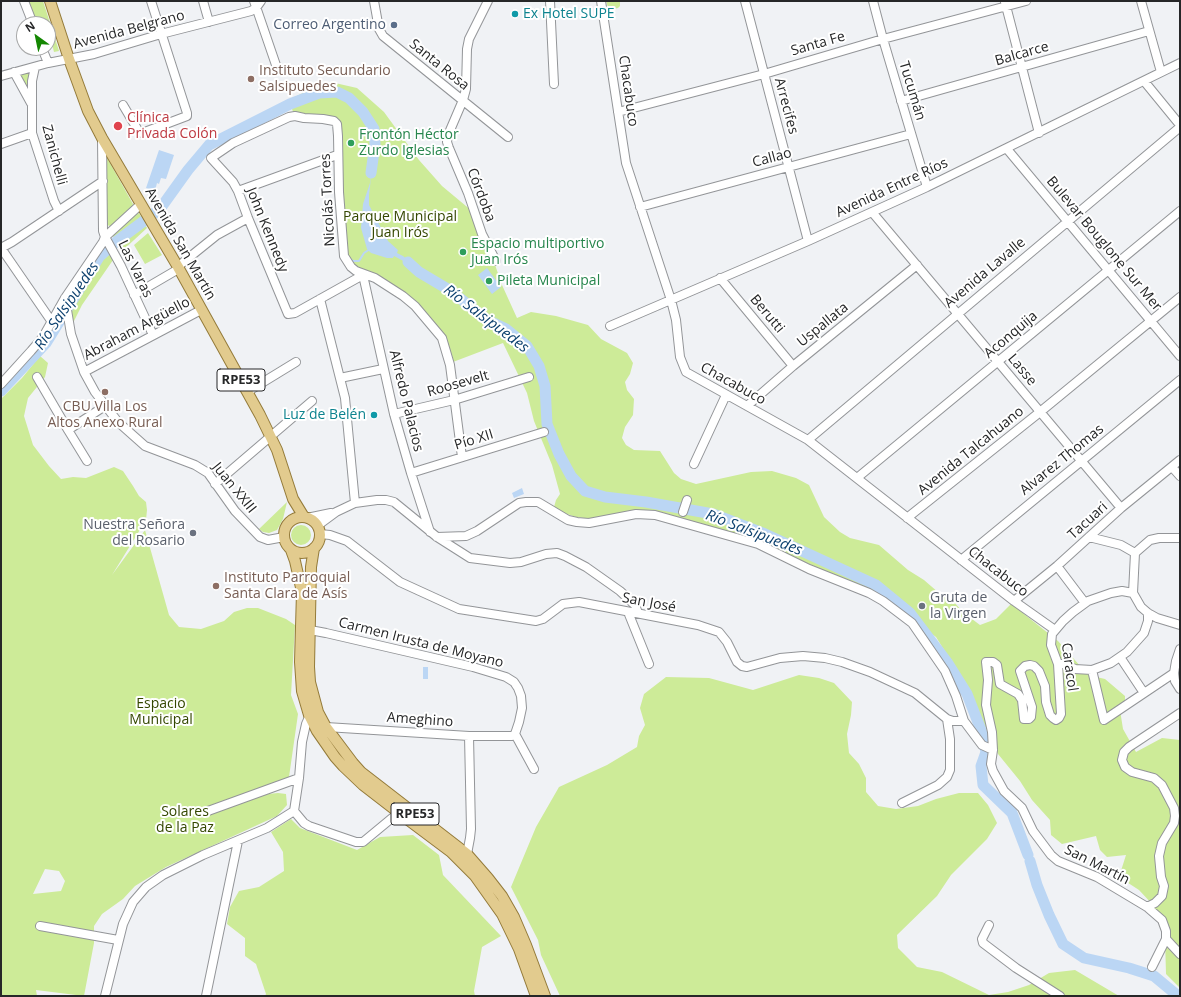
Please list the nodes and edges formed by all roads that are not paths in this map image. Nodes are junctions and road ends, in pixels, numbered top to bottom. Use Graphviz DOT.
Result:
graph roads {
  1 [pos="24,1"];
  2 [pos="50,1"];
  3 [pos="151,1"];
  4 [pos="203,1"];
  5 [pos="374,1"];
  6 [pos="488,1"];
  7 [pos="550,1"];
  8 [pos="601,1"];
  9 [pos="746,1"];
  10 [pos="873,1"];
  11 [pos="1026,1"];
  12 [pos="1141,1"];
  13 [pos="257,3"];
  14 [pos="1006,4"];
  15 [pos="30,16"];
  16 [pos="210,22"];
  17 [pos="1149,31"];
  18 [pos="161,34"];
  19 [pos="883,39"];
  20 [pos="45,56"];
  21 [pos="69,59"];
  22 [pos="48,63"];
  23 [pos="1180,63"];
  24 [pos="35,67"];
  25 [pos="1023,67"];
  26 [pos="277,68"];
  27 [pos="14,72"];
  28 [pos="1161,72"];
  29 [pos="764,74"];
  30 [pos="1,76"];
  31 [pos="1144,81"];
  32 [pos="554,84"];
  33 [pos="463,100"];
  34 [pos="901,101"];
  35 [pos="31,104"];
  36 [pos="123,105"];
  37 [pos="618,112"];
  38 [pos="1180,126"];
  39 [pos="1039,133"];
  40 [pos="32,134"];
  41 [pos="911,134"];
  42 [pos="508,137"];
  43 [pos="102,138"];
  44 [pos="1,144"];
  45 [pos="1007,149"];
  46 [pos="338,155"];
  47 [pos="211,158"];
  48 [pos="788,167"];
  49 [pos="103,181"];
  50 [pos="927,187"];
  51 [pos="238,191"];
  52 [pos="141,204"];
  53 [pos="640,207"];
  54 [pos="59,210"];
  55 [pos="1180,211"];
  56 [pos="872,212"];
  57 [pos="248,218"];
  58 [pos="1068,221"];
  59 [pos="106,240"];
  60 [pos="808,241"];
  61 [pos="1,248"];
  62 [pos="496,261"];
  63 [pos="917,265"];
  64 [pos="178,267"];
  65 [pos="1109,270"];
  66 [pos="363,275"];
  67 [pos="720,278"];
  68 [pos="134,295"];
  69 [pos="1180,297"];
  70 [pos="320,299"];
  71 [pos="65,300"];
  72 [pos="671,300"];
  73 [pos="201,310"];
  74 [pos="957,313"];
  75 [pos="1151,321"];
  76 [pos="52,322"];
  77 [pos="610,326"];
  78 [pos="153,335"];
  79 [pos="1180,356"];
  80 [pos="296,362"];
  81 [pos="998,362"];
  82 [pos="793,366"];
  83 [pos="383,368"];
  84 [pos="84,372"];
  85 [pos="37,377"];
  86 [pos="529,377"];
  87 [pos="340,378"];
  88 [pos="1180,380"];
  89 [pos="1,384"];
  90 [pos="247,392"];
  91 [pos="726,395"];
  92 [pos="454,400"];
  93 [pos="312,401"];
  94 [pos="105,406"];
  95 [pos="746,406"];
  96 [pos="1040,412"];
  97 [pos="394,414"];
  98 [pos="68,430"];
  99 [pos="544,432"];
  100 [pos="270,436"];
  101 [pos="808,440"];
  102 [pos="462,457"];
  103 [pos="1180,460"];
  104 [pos="87,461"];
  105 [pos="1081,461"];
  106 [pos="694,464"];
  107 [pos="1172,467"];
  108 [pos="411,473"];
  109 [pos="1180,476"];
  110 [pos="857,478"];
  111 [pos="215,484"];
  112 [pos="293,498"];
  113 [pos="687,500"];
  114 [pos="355,503"];
  115 [pos="1122,508"];
  116 [pos="336,512"];
  117 [pos="683,512"];
  118 [pos="306,518"];
  119 [pos="907,518"];
  120 [pos="289,522"];
  121 [pos="318,530"];
  122 [pos="430,532"];
  123 [pos="284,537"];
  124 [pos="437,537"];
  125 [pos="1089,537"];
  126 [pos="1180,538"];
  127 [pos="314,548"];
  128 [pos="291,550"];
  129 [pos="1135,553"];
  130 [pos="961,560"];
  131 [pos="1057,566"];
  132 [pos="1133,593"];
  133 [pos="1014,601"];
  134 [pos="1085,603"];
  135 [pos="628,612"];
  136 [pos="638,613"];
  137 [pos="1148,613"];
  138 [pos="1180,625"];
  139 [pos="307,627"];
  140 [pos="1055,630"];
  141 [pos="1180,649"];
  142 [pos="1120,657"];
  143 [pos="649,664"];
  144 [pos="1058,664"];
  145 [pos="1092,670"];
  146 [pos="1174,673"];
  147 [pos="1180,689"];
  148 [pos="1144,693"];
  149 [pos="317,706"];
  150 [pos="1180,713"];
  151 [pos="309,715"];
  152 [pos="947,719"];
  153 [pos="964,721"];
  154 [pos="326,727"];
  155 [pos="514,735"];
  156 [pos="469,736"];
  157 [pos="993,750"];
  158 [pos="534,769"];
  159 [pos="299,778"];
  160 [pos="902,803"];
  161 [pos="208,811"];
  162 [pos="294,811"];
  163 [pos="392,818"];
  164 [pos="238,841"];
  165 [pos="467,854"];
  166 [pos="1147,907"];
  167 [pos="990,925"];
  168 [pos="40,926"];
  169 [pos="1166,939"];
  170 [pos="118,940"];
  171 [pos="1180,954"];
  172 [pos="1152,967"];
  173 [pos="105,996"];
  174 [pos="206,996"];
  175 [pos="536,996"];
  176 [pos="545,996"];
  177 [pos="1060,996"];
  1 -- 15 [label="street"];
  2 -- 21 [label="main road, Avenida San Martín / RPE53"];
  3 -- 18 [label="street"];
  4 -- 16 [label="street"];
  5 -- 33 [label="street, Santa Rosa"];
  6 -- 33 [label="street, Córdoba"];
  7 -- 32 [label="street"];
  8 -- 37 [label="street, Chacabuco"];
  9 -- 29 [label="street, Arrecifes"];
  10 -- 19 [label="street, Tucumán"];
  11 -- 14 [label="street, Santa Fe"];
  12 -- 17 [label="street"];
  13 -- 16 [label="street, Avenida Belgrano"];
  13 -- 26 [label="street"];
  14 -- 19 [label="street, Santa Fe"];
  14 -- 25 [label="street"];
  16 -- 18 [label="street, Avenida Belgrano"];
  17 -- 25 [label="street, Balcarce"];
  17 -- 28 [label="street"];
  18 -- 21 [label="street, Avenida Belgrano"];
  18 -- 36 [label="street"];
  19 -- 29 [label="street, Santa Fe"];
  19 -- 34 [label="street, Tucumán"];
  20 -- 22 [label="street"];
  21 -- 22 [label="street, Avenida Belgrano"];
  21 -- 43 [label="main road, Avenida San Martín / RPE53"];
  22 -- 24 [label="street, Avenida Belgrano"];
  23 -- 28 [label="street, Avenida Entre Ríos"];
  24 -- 27 [label="street, Avenida Belgrano"];
  24 -- 35 [label="street, Zanichelli"];
  25 -- 34 [label="street, Balcarce"];
  25 -- 39 [label="street"];
  27 -- 30 [label="street, Avenida Belgrano"];
  27 -- 35 [label="street, Zanichelli"];
  28 -- 31 [label="street, Avenida Entre Ríos"];
  29 -- 37 [label="street, Santa Fe"];
  29 -- 48 [label="street, Arrecifes"];
  31 -- 38 [label="street"];
  31 -- 39 [label="street, Avenida Entre Ríos"];
  33 -- 42 [label="street, Santa Rosa"];
  33 -- 62 [label="street, Córdoba"];
  34 -- 41 [label="street, Tucumán"];
  35 -- 40 [label="street, Zanichelli"];
  37 -- 53 [label="street, Chacabuco"];
  38 -- 58 [label="street, Avenida Lavalle"];
  39 -- 45 [label="street, Avenida Entre Ríos"];
  40 -- 44 [label="street"];
  40 -- 54 [label="street, Zanichelli"];
  41 -- 48 [label="street, Callao"];
  41 -- 50 [label="street, Tucumán"];
  43 -- 49 [label="street"];
  43 -- 52 [label="main road, Avenida San Martín / RPE53"];
  45 -- 50 [label="street, Avenida Entre Ríos"];
  45 -- 58 [label="street, Bulevar Bouglone Sur Mer"];
  46 -- 47 [label="street, Nicolás Torres"];
  46 -- 51 [label="street"];
  46 -- 66 [label="street, Nicolás Torres"];
  47 -- 51 [label="street, John Kennedy"];
  48 -- 53 [label="street, Callao"];
  48 -- 60 [label="street, Arrecifes"];
  49 -- 54 [label="street"];
  49 -- 59 [label="street"];
  50 -- 56 [label="street, Avenida Entre Ríos"];
  51 -- 57 [label="street, John Kennedy"];
  52 -- 59 [label="street"];
  52 -- 64 [label="main road, Avenida San Martín / RPE53"];
  53 -- 72 [label="street, Chacabuco"];
  54 -- 61 [label="street"];
  55 -- 65 [label="street, Aconquija"];
  56 -- 60 [label="street, Avenida Entre Ríos"];
  56 -- 63 [label="street, Lasse"];
  57 -- 64 [label="street"];
  57 -- 70 [label="street, John Kennedy"];
  58 -- 65 [label="street, Bulevar Bouglone Sur Mer"];
  58 -- 74 [label="street, Avenida Lavalle"];
  59 -- 68 [label="street, Las Varas"];
  59 -- 71 [label="street"];
  60 -- 67 [label="street, Avenida Entre Ríos"];
  61 -- 76 [label="street"];
  63 -- 74 [label="street, Lasse"];
  63 -- 82 [label="street, Uspallata"];
  64 -- 68 [label="street"];
  64 -- 73 [label="main road, Avenida San Martín / RPE53"];
  65 -- 75 [label="street, Bulevar Bouglone Sur Mer"];
  65 -- 81 [label="street, Aconquija"];
  66 -- 70 [label="street"];
  66 -- 83 [label="street, Alfredo Palacios"];
  66 -- 92 [label="street, Nicolás Torres"];
  67 -- 72 [label="street, Avenida Entre Ríos"];
  67 -- 82 [label="street, Berutti"];
  68 -- 78 [label="street, Las Varas"];
  69 -- 75 [label="street, Avenida Talcahuano"];
  70 -- 87 [label="street"];
  71 -- 76 [label="street"];
  71 -- 84 [label="street, Juan XXIII"];
  72 -- 77 [label="street, Avenida Entre Ríos"];
  72 -- 91 [label="street, Chacabuco"];
  73 -- 78 [label="street, Abraham Argüello"];
  73 -- 90 [label="main road, Avenida San Martín / RPE53"];
  74 -- 81 [label="street, Lasse"];
  74 -- 101 [label="street, Avenida Lavalle"];
  75 -- 79 [label="street, Bulevar Bouglone Sur Mer"];
  75 -- 96 [label="street, Avenida Talcahuano"];
  76 -- 89 [label="street"];
  78 -- 84 [label="street, Abraham Argüello"];
  80 -- 90 [label="street"];
  81 -- 96 [label="street, Lasse"];
  81 -- 110 [label="street, Aconquija"];
  82 -- 95 [label="street, Uspallata"];
  83 -- 87 [label="street"];
  83 -- 97 [label="street, Alfredo Palacios"];
  84 -- 94 [label="street, Juan XXIII"];
  85 -- 98 [label="street"];
  86 -- 92 [label="street, Roosevelt"];
  87 -- 114 [label="street"];
  88 -- 105 [label="street, Alvarez Thomas"];
  90 -- 100 [label="main road, Avenida San Martín / RPE53"];
  91 -- 95 [label="street, Chacabuco"];
  91 -- 106 [label="street"];
  92 -- 97 [label="street, Roosevelt"];
  92 -- 102 [label="street, Nicolás Torres"];
  93 -- 100 [label="street"];
  94 -- 98 [label="street"];
  94 -- 111 [label="street, Juan XXIII"];
  95 -- 101 [label="street, Chacabuco"];
  96 -- 105 [label="street, Lasse"];
  96 -- 119 [label="street, Avenida Talcahuano"];
  97 -- 108 [label="street, Alfredo Palacios"];
  98 -- 104 [label="street"];
  99 -- 102 [label="street, Pío XII"];
  100 -- 111 [label="street"];
  100 -- 112 [label="main road, Avenida San Martín / RPE53"];
  101 -- 110 [label="street, Chacabuco"];
  102 -- 108 [label="street, Pío XII"];
  103 -- 107 [label="street, Tacuari"];
  105 -- 115 [label="street, Lasse"];
  105 -- 130 [label="street, Alvarez Thomas"];
  107 -- 109 [label="street"];
  107 -- 115 [label="street, Tacuari"];
  108 -- 122 [label="street, Alfredo Palacios"];
  110 -- 119 [label="street, Chacabuco"];
  111 -- 123 [label="street, Juan XXIII"];
  112 -- 118 [label="main road, Avenida San Martín / RPE53"];
  112 -- 120 [label="main road, Avenida San Martín / RPE53"];
  113 -- 117 [label="street"];
  114 -- 116 [label="street"];
  114 -- 122 [label="street"];
  115 -- 125 [label="street, Tacuari"];
  116 -- 118 [label="street"];
  116 -- 121 [label="street"];
  118 -- 120 [label="main road"];
  118 -- 121 [label="main road, RPE53"];
  119 -- 130 [label="street, Chacabuco"];
  120 -- 123 [label="main road, RPE53"];
  121 -- 127 [label="main road, RPE53"];
  121 -- 135 [label="street, San José"];
  122 -- 124 [label="street"];
  123 -- 128 [label="main road, RPE53"];
  124 -- 136 [label="street"];
  124 -- 153 [label="street"];
  125 -- 129 [label="street"];
  125 -- 131 [label="street, Tacuari"];
  126 -- 129 [label="street"];
  127 -- 128 [label="main road"];
  127 -- 139 [label="main road, RPE53"];
  128 -- 139 [label="main road, RPE53"];
  129 -- 132 [label="street"];
  130 -- 133 [label="street, Chacabuco"];
  131 -- 133 [label="street, Tacuari"];
  131 -- 134 [label="street"];
  132 -- 134 [label="street"];
  132 -- 137 [label="street"];
  133 -- 140 [label="street, Chacabuco"];
  134 -- 140 [label="street"];
  135 -- 136 [label="street, San José"];
  135 -- 143 [label="street"];
  136 -- 152 [label="street, San José"];
  137 -- 138 [label="street"];
  137 -- 142 [label="street"];
  139 -- 149 [label="main road, RPE53"];
  139 -- 151 [label="main road, RPE53"];
  139 -- 155 [label="street, Carmen Irusta de Moyano"];
  140 -- 144 [label="street, Caracol"];
  141 -- 146 [label="street"];
  142 -- 145 [label="street"];
  142 -- 148 [label="street"];
  144 -- 145 [label="street"];
  144 -- 157 [label="street, Caracol"];
  145 -- 148 [label="street"];
  146 -- 147 [label="street"];
  146 -- 148 [label="street"];
  149 -- 151 [label="street"];
  149 -- 154 [label="main road, RPE53"];
  150 -- 166 [label="street"];
  151 -- 159 [label="street"];
  151 -- 175 [label="main road, RPE53"];
  152 -- 153 [label="street"];
  152 -- 160 [label="street"];
  153 -- 157 [label="street"];
  154 -- 156 [label="street, Ameghino"];
  154 -- 165 [label="main road, RPE53"];
  155 -- 156 [label="street, Ameghino"];
  155 -- 158 [label="street"];
  156 -- 165 [label="street"];
  157 -- 166 [label="street, San Martín"];
  159 -- 161 [label="street"];
  159 -- 162 [label="street"];
  162 -- 163 [label="street"];
  162 -- 164 [label="street"];
  164 -- 170 [label="street"];
  164 -- 174 [label="street"];
  165 -- 176 [label="main road, RPE53"];
  166 -- 169 [label="street, San Martín"];
  167 -- 177 [label="street"];
  168 -- 170 [label="street"];
  169 -- 171 [label="street"];
  169 -- 172 [label="street"];
  170 -- 173 [label="street"];
}
